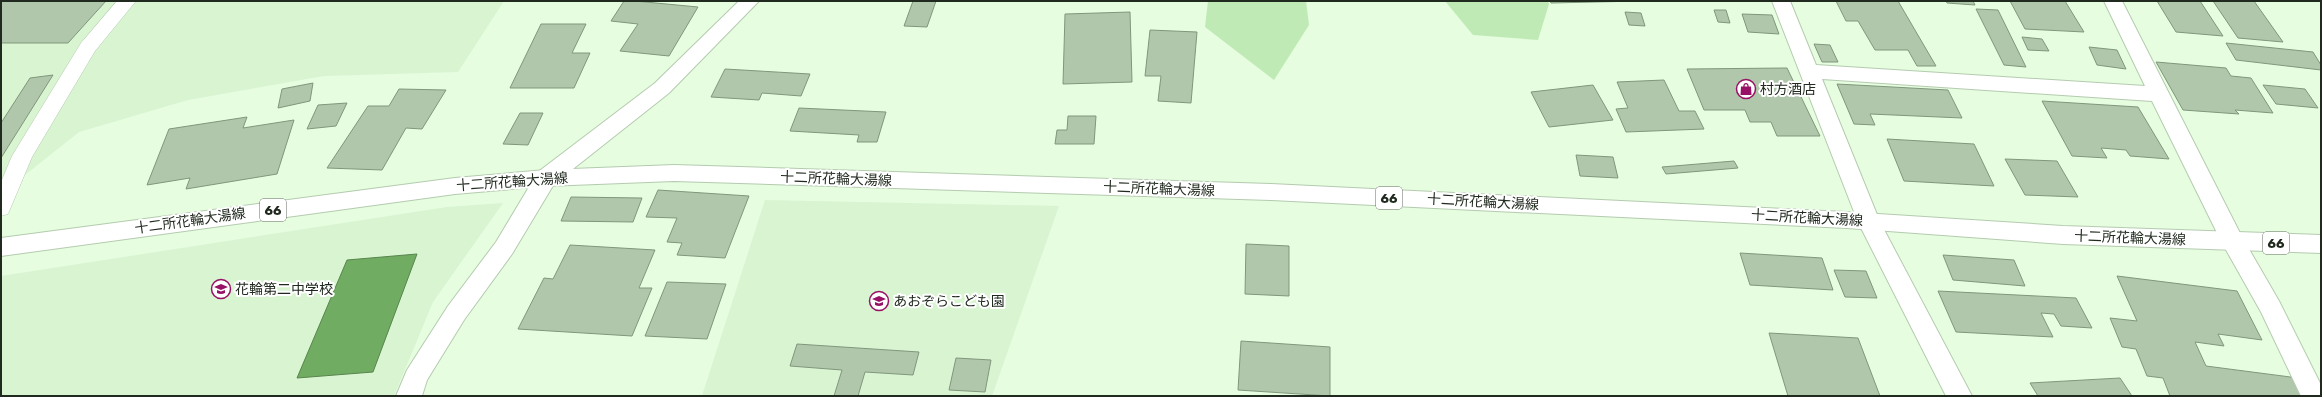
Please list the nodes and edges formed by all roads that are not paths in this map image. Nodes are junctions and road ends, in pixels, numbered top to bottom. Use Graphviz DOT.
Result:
graph roads {
  1 [pos="127,1"];
  2 [pos="750,1"];
  3 [pos="1782,1"];
  4 [pos="2113,1"];
  5 [pos="1808,72"];
  6 [pos="2159,94"];
  7 [pos="546,178"];
  8 [pos="1,208"];
  9 [pos="1870,222"];
  10 [pos="2232,242"];
  11 [pos="2321,244"];
  12 [pos="1,247"];
  13 [pos="409,396"];
  14 [pos="1960,396"];
  15 [pos="2314,396"];
  1 -- 8 [label="lane"];
  2 -- 7 [label="main road"];
  3 -- 5 [label="main road"];
  4 -- 6 [label="main road"];
  5 -- 6 [label="main road"];
  5 -- 9 [label="main road"];
  6 -- 10 [label="main road"];
  7 -- 9 [label="main road, 十二所花輪大湯線 / 66"];
  7 -- 12 [label="main road, 十二所花輪大湯線 / 66"];
  7 -- 13 [label="main road"];
  9 -- 10 [label="main road, 十二所花輪大湯線 / 66"];
  9 -- 14 [label="main road"];
  10 -- 11 [label="main road, 十二所花輪大湯線 / 66"];
  10 -- 15 [label="main road"];
}
